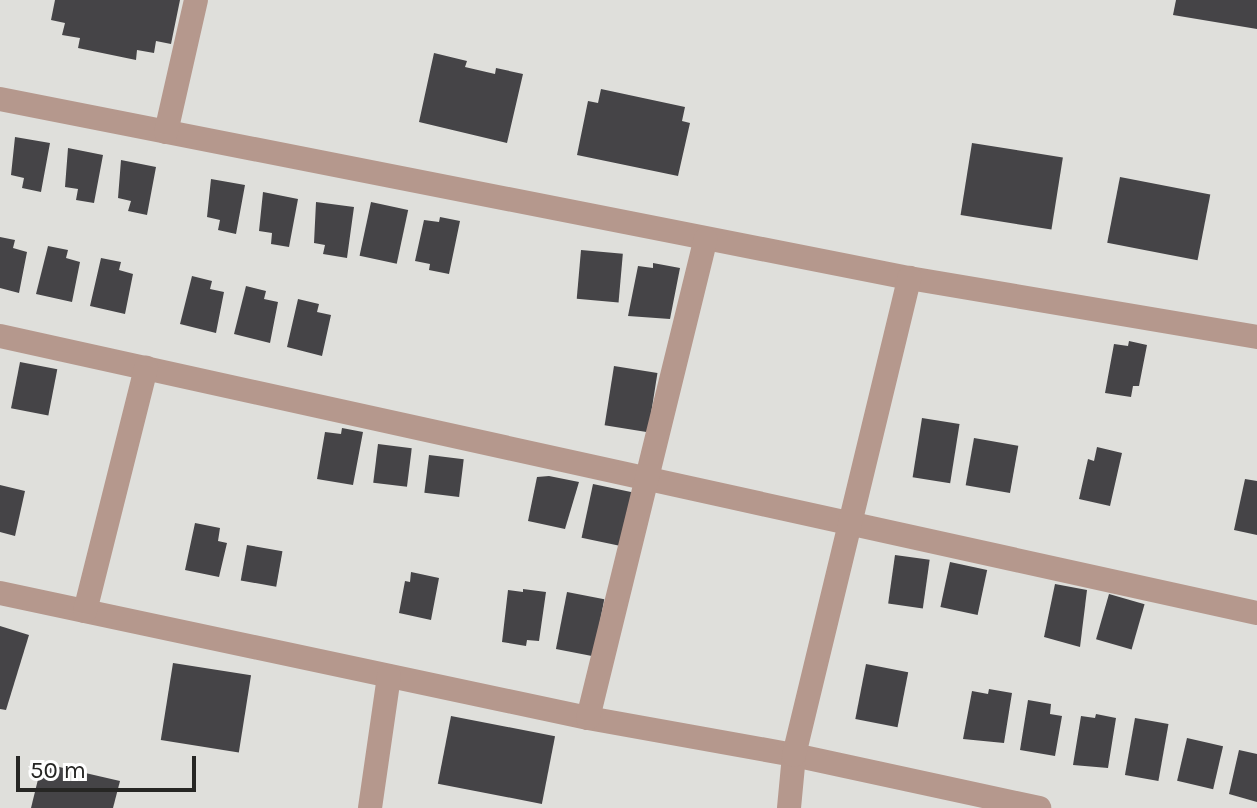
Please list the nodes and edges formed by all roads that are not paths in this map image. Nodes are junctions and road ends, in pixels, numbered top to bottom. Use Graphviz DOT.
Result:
graph roads {
  1 [pos="196,0"];
  2 [pos="0,99"];
  3 [pos="166,132"];
  4 [pos="706,239"];
  5 [pos="909,278"];
  6 [pos="0,336"];
  7 [pos="1257,337"];
  8 [pos="146,368"];
  9 [pos="648,479"];
  10 [pos="850,523"];
  11 [pos="0,593"];
  12 [pos="85,611"];
  13 [pos="1257,613"];
  14 [pos="389,676"];
  15 [pos="588,718"];
  16 [pos="794,755"];
  17 [pos="370,808"];
  18 [pos="789,808"];
  19 [pos="1039,808"];
  1 -- 3 [label="street"];
  2 -- 3 [label="street"];
  3 -- 4 [label="street"];
  4 -- 5 [label="street"];
  4 -- 9 [label="street"];
  5 -- 7 [label="street"];
  5 -- 10 [label="street"];
  6 -- 8 [label="street"];
  8 -- 9 [label="street"];
  8 -- 12 [label="street"];
  9 -- 10 [label="street"];
  9 -- 15 [label="street"];
  10 -- 13 [label="street"];
  10 -- 16 [label="street"];
  11 -- 12 [label="street"];
  12 -- 14 [label="street"];
  14 -- 15 [label="street"];
  14 -- 17 [label="street"];
  15 -- 16 [label="street"];
  16 -- 18 [label="street"];
  16 -- 19 [label="street"];
}
